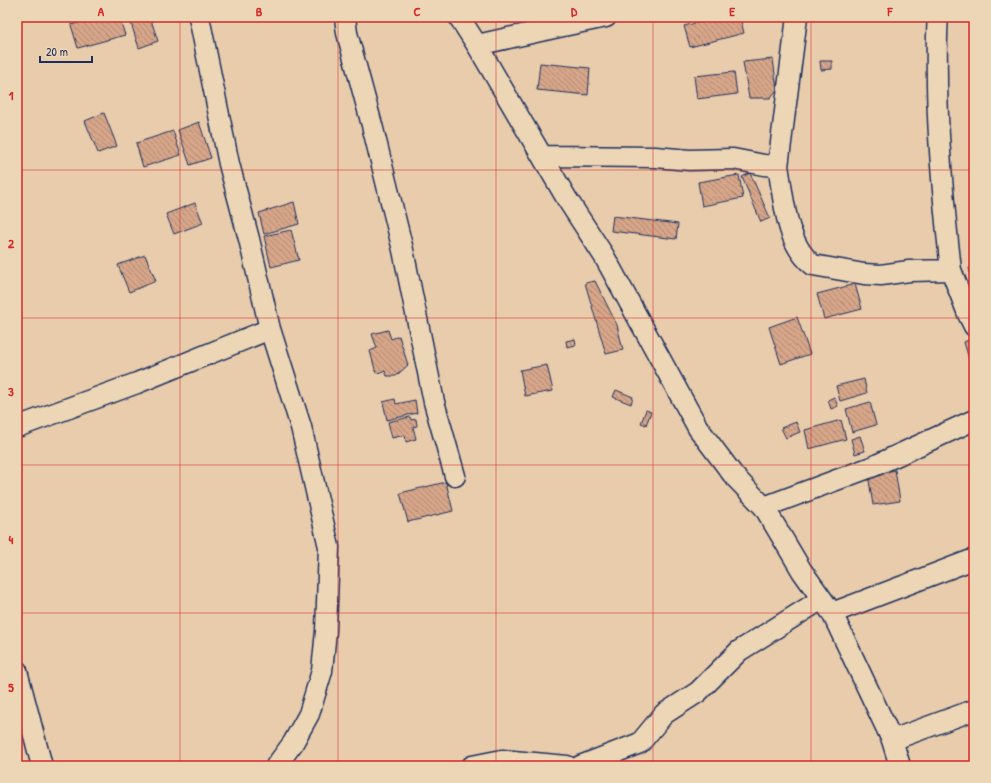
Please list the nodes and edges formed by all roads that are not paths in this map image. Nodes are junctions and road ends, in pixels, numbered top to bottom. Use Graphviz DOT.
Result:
graph roads {
  1 [pos="199,17"];
  2 [pos="346,17"];
  3 [pos="459,17"];
  4 [pos="606,17"];
  5 [pos="796,17"];
  6 [pos="938,17"];
  7 [pos="477,45"];
  8 [pos="542,156"];
  9 [pos="778,166"];
  10 [pos="951,270"];
  11 [pos="974,326"];
  12 [pos="270,329"];
  13 [pos="974,420"];
  14 [pos="17,427"];
  15 [pos="455,476"];
  16 [pos="764,506"];
  17 [pos="974,559"];
  18 [pos="827,606"];
  19 [pos="17,671"];
  20 [pos="974,710"];
  21 [pos="892,740"];
  22 [pos="42,766"];
  23 [pos="276,766"];
  24 [pos="472,766"];
  25 [pos="567,766"];
  26 [pos="580,766"];
  27 [pos="900,766"];
  1 -- 12 [label="street"];
  2 -- 15 [label="street"];
  3 -- 7 [label="street"];
  4 -- 7 [label="street"];
  5 -- 9 [label="street"];
  6 -- 10 [label="street"];
  7 -- 8 [label="street"];
  8 -- 9 [label="street"];
  8 -- 16 [label="street"];
  9 -- 10 [label="street"];
  10 -- 11 [label="street"];
  12 -- 14 [label="street"];
  12 -- 23 [label="street"];
  13 -- 16 [label="street"];
  16 -- 18 [label="street"];
  17 -- 18 [label="street"];
  18 -- 21 [label="street"];
  18 -- 26 [label="street"];
  19 -- 22 [label="street"];
  20 -- 21 [label="street"];
  21 -- 27 [label="street"];
  24 -- 25 [label="street"];
}
